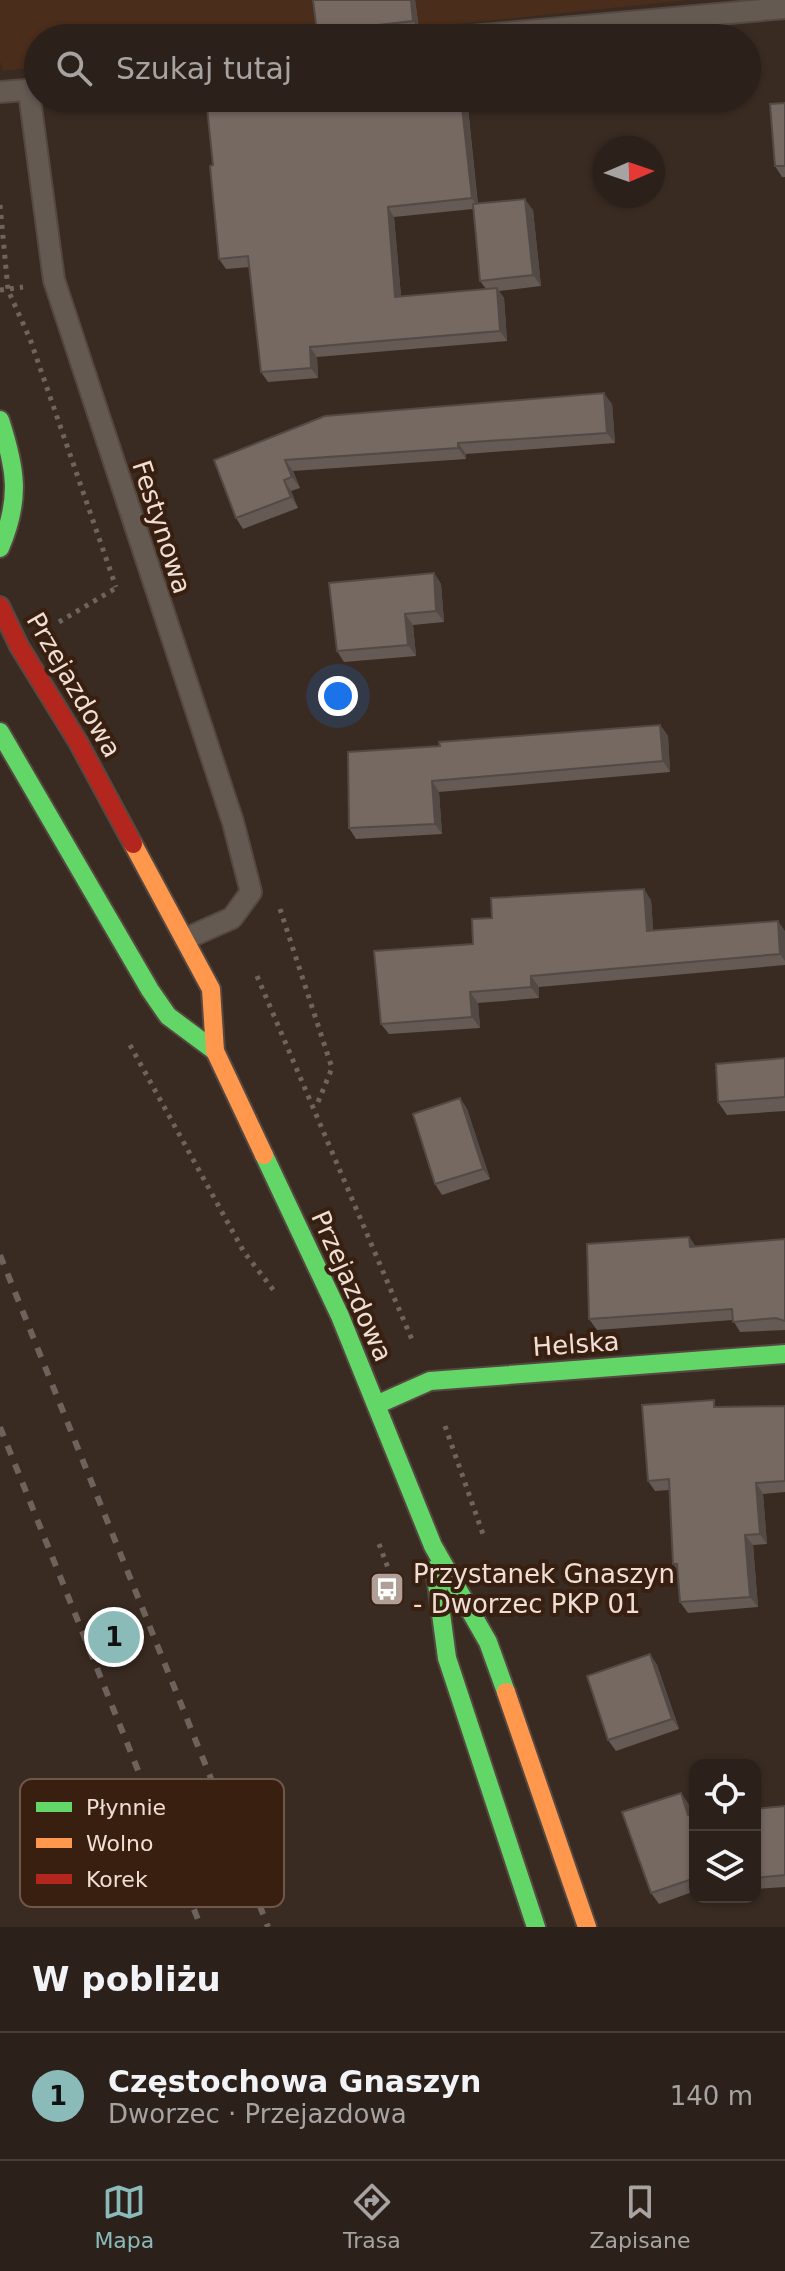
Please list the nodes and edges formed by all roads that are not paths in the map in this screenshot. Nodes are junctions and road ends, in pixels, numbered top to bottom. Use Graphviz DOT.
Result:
graph roads {
  1 [pos="785,8"];
  2 [pos="606,24"];
  3 [pos="24,91"];
  4 [pos="0,92"];
  5 [pos="35,112"];
  6 [pos="0,420"];
  7 [pos="0,548"];
  8 [pos="0,606"];
  9 [pos="0,732"];
  10 [pos="185,939"];
  11 [pos="215,1051"];
  12 [pos="785,1354"];
  13 [pos="376,1405"];
  14 [pos="433,1546"];
  15 [pos="536,1927"];
  16 [pos="587,1927"];
  1 -- 2 [label="lane"];
  3 -- 4 [label="lane"];
  5 -- 10 [label="lane, Festynowa"];
  6 -- 7 [label="main road"];
  8 -- 10 [label="main road, Przejazdowa"];
  9 -- 11 [label="main road, Przejazdowa"];
  10 -- 11 [label="main road, Przejazdowa"];
  11 -- 13 [label="main road, Przejazdowa"];
  12 -- 13 [label="main road, Helska"];
  13 -- 14 [label="main road, Przejazdowa"];
  14 -- 15 [label="main road, Przejazdowa"];
  14 -- 16 [label="main road, Przejazdowa"];
}
